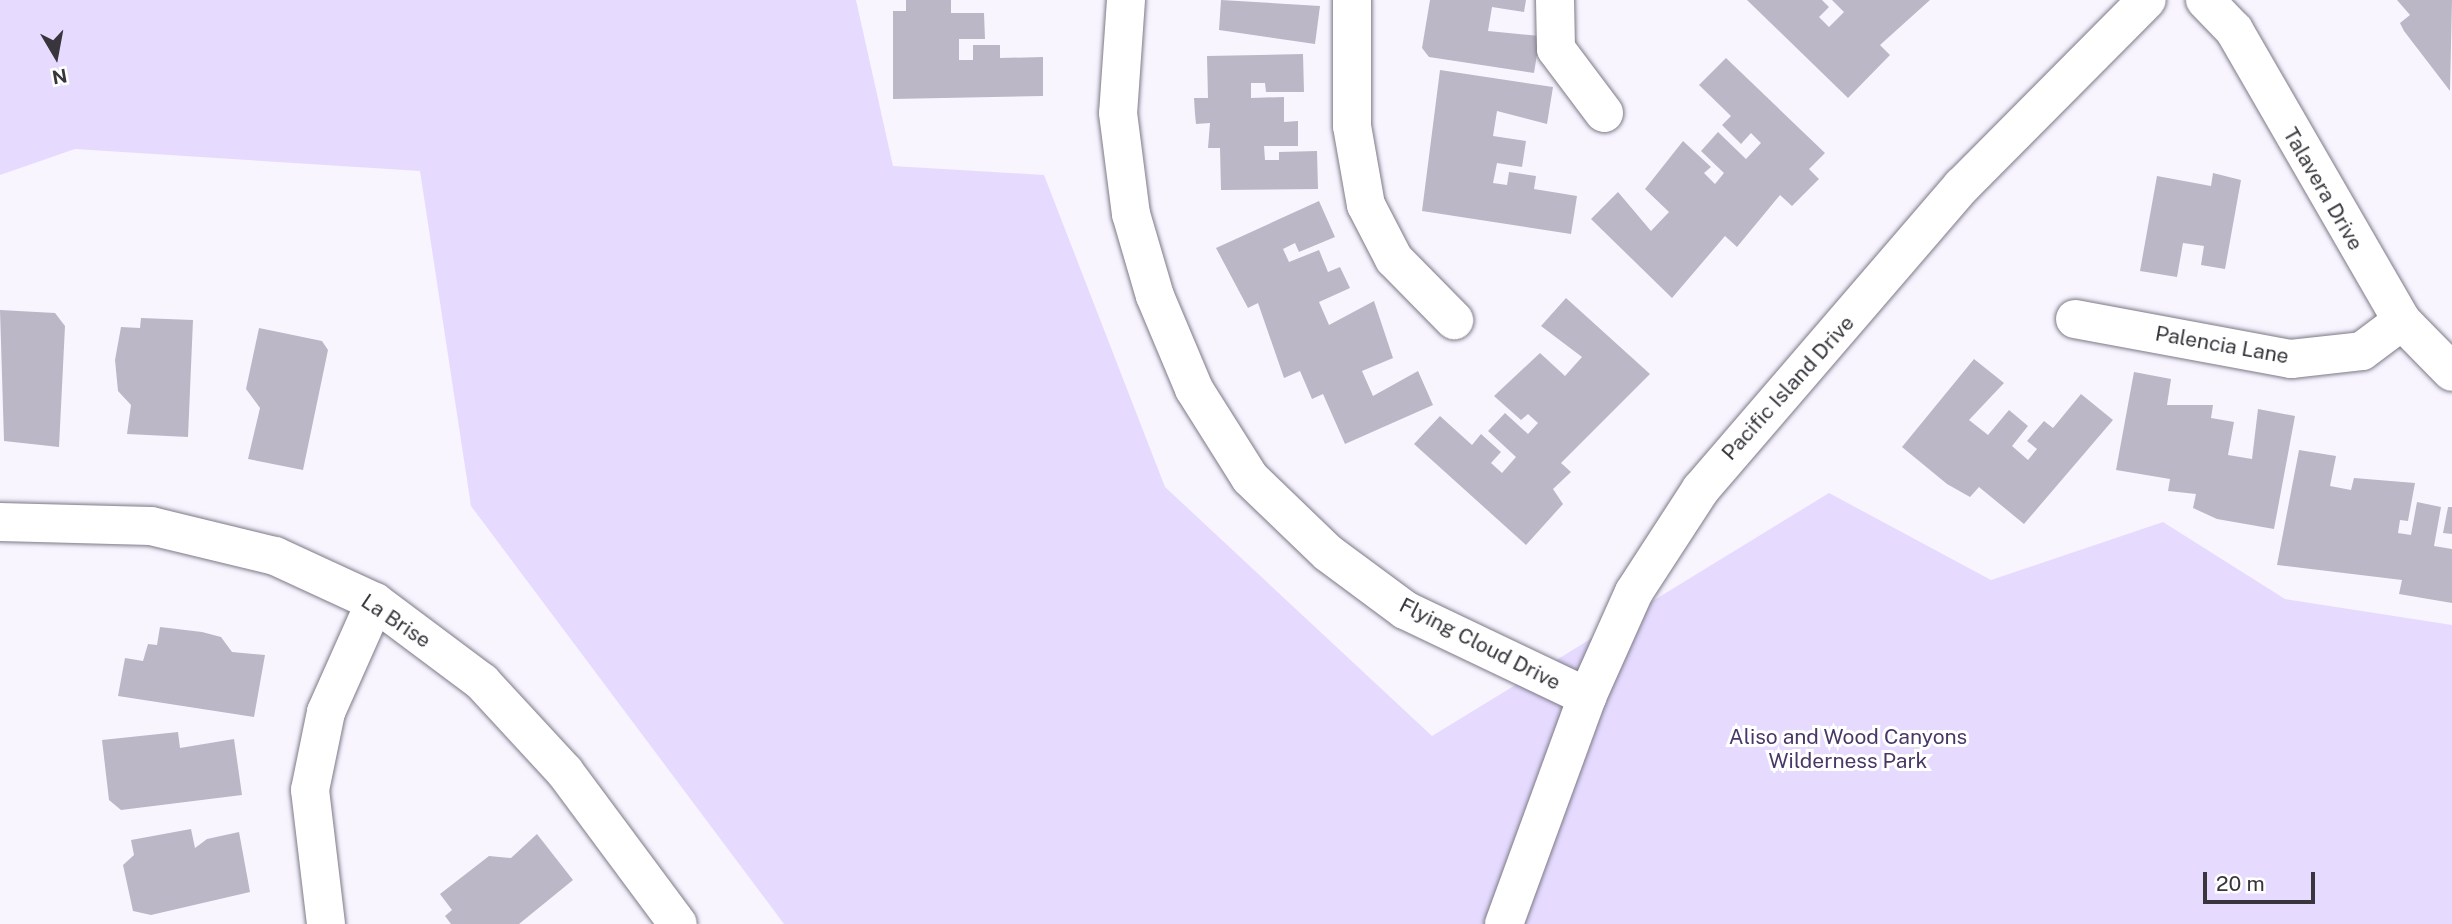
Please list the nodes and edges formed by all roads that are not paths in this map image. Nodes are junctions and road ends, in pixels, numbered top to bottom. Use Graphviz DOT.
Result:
graph roads {
  1 [pos="1126,0"];
  2 [pos="1352,0"];
  3 [pos="1555,0"];
  4 [pos="2147,0"];
  5 [pos="2205,0"];
  6 [pos="1604,113"];
  7 [pos="2074,318"];
  8 [pos="1454,320"];
  9 [pos="2402,321"];
  10 [pos="2452,372"];
  11 [pos="0,522"];
  12 [pos="375,602"];
  13 [pos="1587,697"];
  14 [pos="326,924"];
  15 [pos="678,924"];
  16 [pos="1504,924"];
  1 -- 13 [label="street, Flying Cloud Drive"];
  2 -- 8 [label="street"];
  3 -- 6 [label="street"];
  4 -- 13 [label="street, Pacific Island Drive"];
  5 -- 9 [label="street, Talavera Drive"];
  7 -- 9 [label="street, Palencia Lane"];
  9 -- 10 [label="street, Talavera Drive"];
  11 -- 12 [label="street, La Brise"];
  12 -- 14 [label="street"];
  12 -- 15 [label="street, La Brise"];
  13 -- 16 [label="street, Pacific Island Drive"];
}
